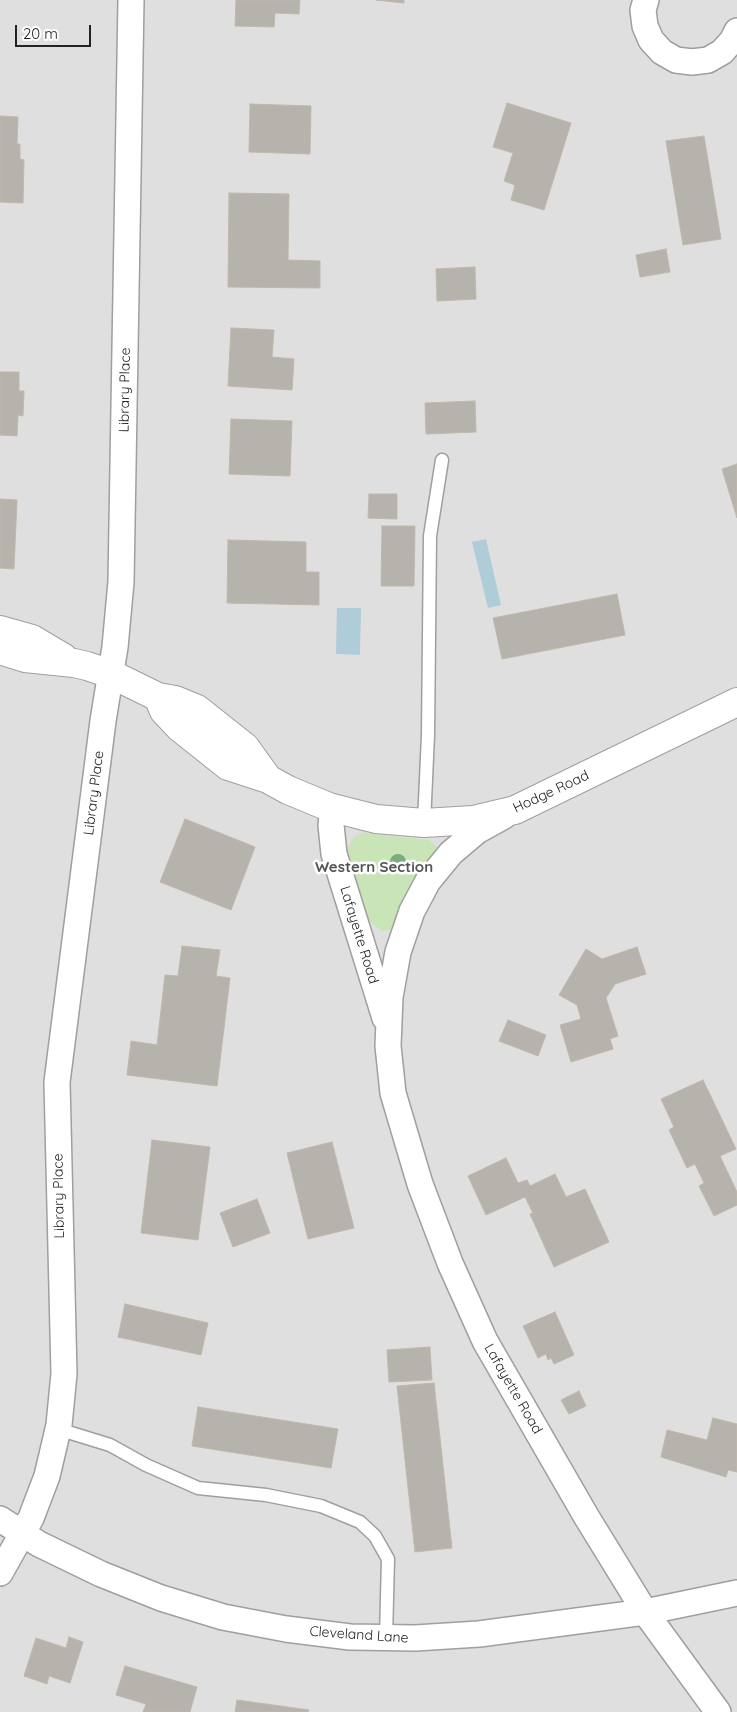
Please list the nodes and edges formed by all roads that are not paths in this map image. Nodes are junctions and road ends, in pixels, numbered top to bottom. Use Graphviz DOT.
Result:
graph roads {
  1 [pos="131,0"];
  2 [pos="646,0"];
  3 [pos="737,31"];
  4 [pos="442,460"];
  5 [pos="0,630"];
  6 [pos="0,650"];
  7 [pos="73,663"];
  8 [pos="111,674"];
  9 [pos="737,702"];
  10 [pos="333,808"];
  11 [pos="515,810"];
  12 [pos="424,823"];
  13 [pos="389,1030"];
  14 [pos="58,1429"];
  15 [pos="0,1519"];
  16 [pos="23,1534"];
  17 [pos="0,1573"];
  18 [pos="737,1593"];
  19 [pos="645,1612"];
  20 [pos="386,1637"];
  21 [pos="718,1712"];
  1 -- 8 [label="street, Library Place"];
  2 -- 3 [label="street"];
  4 -- 12 [label="lane"];
  5 -- 7 [label="street, Hodge Road"];
  6 -- 7 [label="street, Hodge Road"];
  7 -- 8 [label="street, Hodge Road"];
  8 -- 10 [label="street, Hodge Road"];
  8 -- 14 [label="street, Library Place"];
  9 -- 11 [label="street, Hodge Road"];
  10 -- 12 [label="street, Hodge Road"];
  10 -- 13 [label="street, Lafayette Road"];
  11 -- 12 [label="street, Hodge Road"];
  11 -- 13 [label="street, Lafayette Road"];
  13 -- 19 [label="street, Lafayette Road"];
  14 -- 16 [label="street, Library Place"];
  14 -- 20 [label="lane"];
  15 -- 16 [label="street, Cleveland Lane"];
  16 -- 17 [label="street, Library Place"];
  16 -- 20 [label="street, Cleveland Lane"];
  18 -- 19 [label="street, Cleveland Lane"];
  19 -- 20 [label="street, Cleveland Lane"];
  19 -- 21 [label="street, Lafayette Road"];
}
